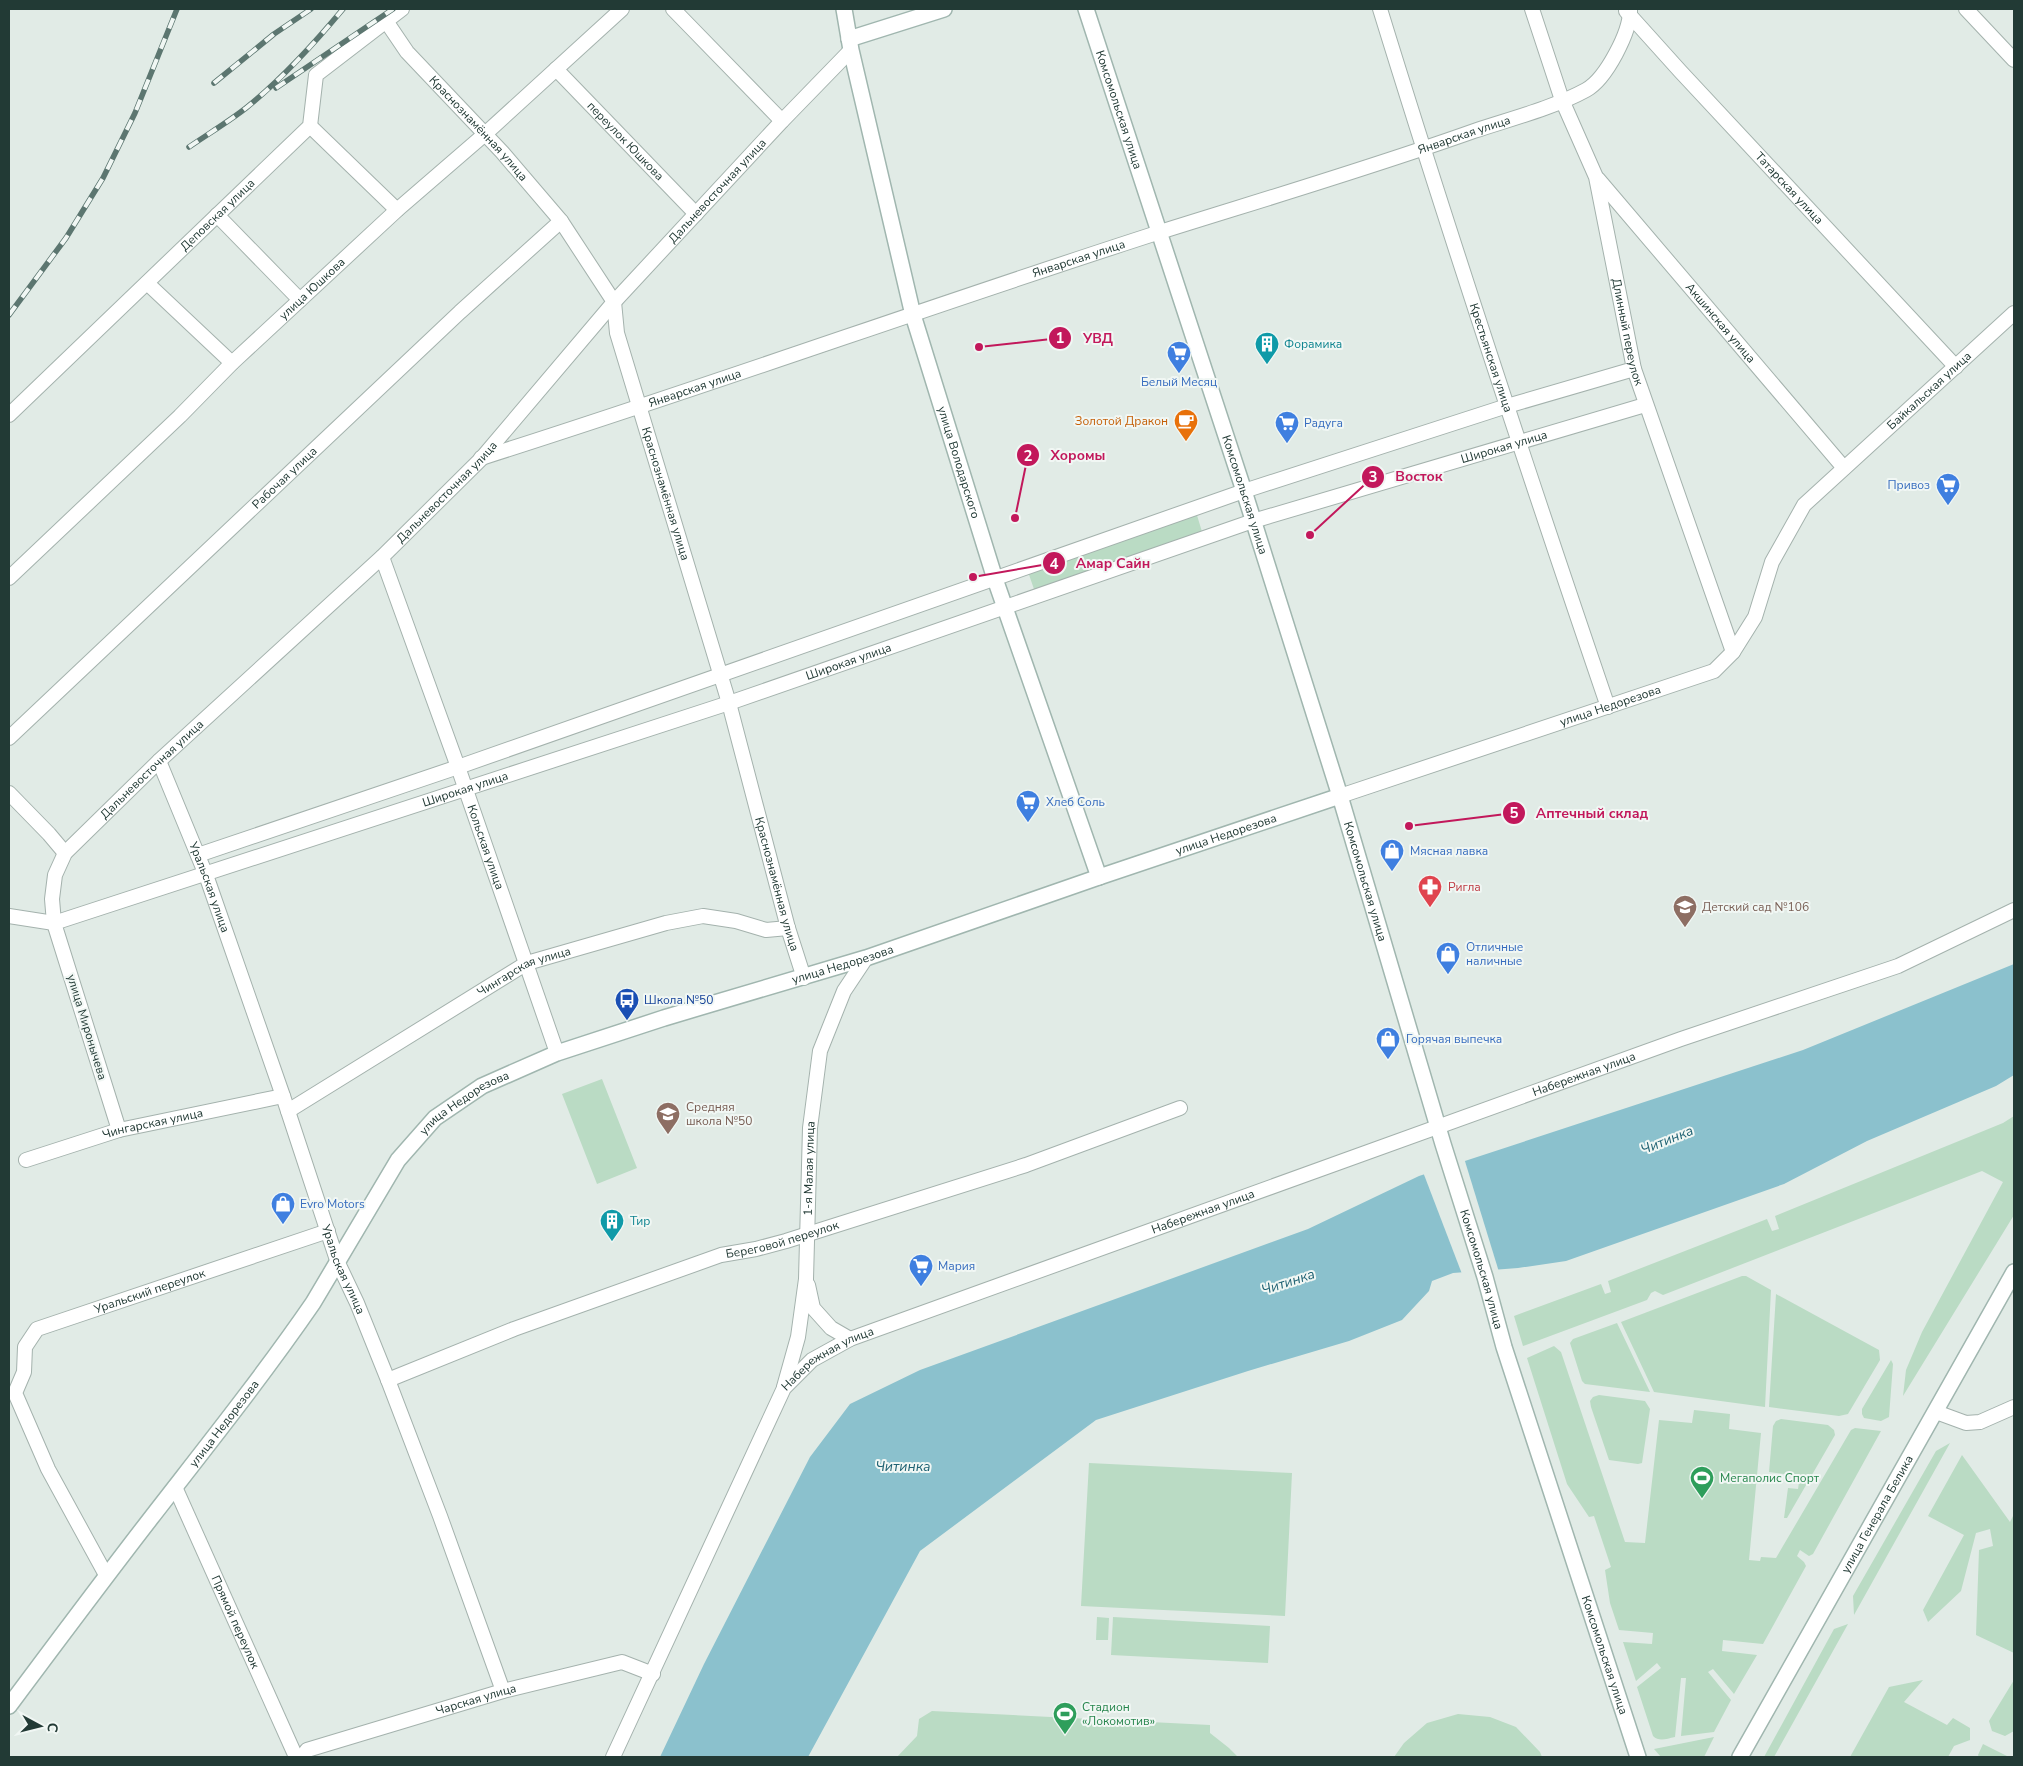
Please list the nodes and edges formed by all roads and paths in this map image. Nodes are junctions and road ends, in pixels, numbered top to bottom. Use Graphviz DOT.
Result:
graph roads {
  1 [pos="402,9"];
  2 [pos="622,9"];
  3 [pos="673,9"];
  4 [pos="844,9"];
  5 [pos="944,9"];
  6 [pos="1086,9"];
  7 [pos="1380,9"];
  8 [pos="1532,9"];
  9 [pos="1966,9"];
  10 [pos="1628,11"];
  11 [pos="386,21"];
  12 [pos="850,44"];
  13 [pos="2014,60"];
  14 [pos="556,69"];
  15 [pos="1562,100"];
  16 [pos="782,121"];
  17 [pos="310,126"];
  18 [pos="485,134"];
  19 [pos="1423,149"];
  20 [pos="1596,177"];
  21 [pos="397,210"];
  22 [pos="696,214"];
  23 [pos="217,215"];
  24 [pos="561,221"];
  25 [pos="1158,233"];
  26 [pos="147,282"];
  27 [pos="300,300"];
  28 [pos="614,302"];
  29 [pos="2014,313"];
  30 [pos="913,315"];
  31 [pos="232,362"];
  32 [pos="1956,367"];
  33 [pos="1634,369"];
  34 [pos="1646,405"];
  35 [pos="1506,406"];
  36 [pos="639,408"];
  37 [pos="9,415"];
  38 [pos="1518,442"];
  39 [pos="480,459"];
  40 [pos="1844,468"];
  41 [pos="1244,492"];
  42 [pos="1253,521"];
  43 [pos="382,557"];
  44 [pos="9,578"];
  45 [pos="995,580"];
  46 [pos="1005,607"];
  47 [pos="1733,652"];
  48 [pos="720,675"];
  49 [pos="728,703"];
  50 [pos="1608,707"];
  51 [pos="9,738"];
  52 [pos="159,760"];
  53 [pos="458,767"];
  54 [pos="465,788"];
  55 [pos="9,793"];
  56 [pos="1340,796"];
  57 [pos="65,853"];
  58 [pos="198,855"];
  59 [pos="206,875"];
  60 [pos="1099,877"];
  61 [pos="2014,910"];
  62 [pos="9,916"];
  63 [pos="54,923"];
  64 [pos="788,928"];
  65 [pos="866,958"];
  66 [pos="527,963"];
  67 [pos="804,978"];
  68 [pos="558,1053"];
  69 [pos="283,1096"];
  70 [pos="1180,1108"];
  71 [pos="288,1111"];
  72 [pos="1438,1125"];
  73 [pos="119,1130"];
  74 [pos="26,1160"];
  75 [pos="328,1231"];
  76 [pos="807,1232"];
  77 [pos="338,1262"];
  78 [pos="2014,1272"];
  79 [pos="806,1279"];
  80 [pos="850,1339"];
  81 [pos="388,1380"];
  82 [pos="784,1388"];
  83 [pos="2014,1407"];
  84 [pos="1936,1412"];
  85 [pos="175,1486"];
  86 [pos="106,1575"];
  87 [pos="653,1674"];
  88 [pos="503,1691"];
  89 [pos="9,1706"];
  90 [pos="296,1757"];
  91 [pos="302,1757"];
  92 [pos="614,1757"];
  93 [pos="1638,1757"];
  94 [pos="1740,1757"];
  1 -- 11 [label="street"];
  2 -- 14 [label="street, улица Юшкова"];
  3 -- 16 [label="street"];
  4 -- 12 [label="main road, улица Володарского"];
  5 -- 12 [label="main road"];
  6 -- 25 [label="main road, Комсомольская улица"];
  7 -- 19 [label="street, Крестьянская улица"];
  8 -- 15 [label="street, Длинный переулок"];
  9 -- 13 [label="street"];
  10 -- 15 [label="street, Январская улица"];
  10 -- 32 [label="street, Татарская улица"];
  11 -- 17 [label="street"];
  11 -- 18 [label="street, Краснознамённая улица"];
  12 -- 16 [label="street, Дальневосточная улица"];
  12 -- 30 [label="main road, улица Володарского"];
  14 -- 18 [label="street, улица Юшкова"];
  14 -- 22 [label="street, переулок Юшкова"];
  15 -- 19 [label="street, Январская улица"];
  15 -- 20 [label="street, Длинный переулок"];
  16 -- 22 [label="street, Дальневосточная улица"];
  17 -- 21 [label="street"];
  17 -- 23 [label="street, Деповская улица"];
  18 -- 21 [label="street, улица Юшкова"];
  18 -- 24 [label="street, Краснознамённая улица"];
  19 -- 25 [label="street, Январская улица"];
  19 -- 35 [label="street, Крестьянская улица"];
  20 -- 33 [label="street, Длинный переулок"];
  20 -- 40 [label="street, Акшинская улица"];
  21 -- 27 [label="street, улица Юшкова"];
  22 -- 28 [label="street, Дальневосточная улица"];
  23 -- 26 [label="street, Деповская улица"];
  23 -- 27 [label="street"];
  24 -- 28 [label="street, Краснознамённая улица"];
  24 -- 51 [label="street, Рабочая улица"];
  25 -- 30 [label="street, Январская улица"];
  25 -- 41 [label="main road, Комсомольская улица"];
  26 -- 31 [label="street"];
  26 -- 37 [label="street, Деповская улица"];
  27 -- 31 [label="street, улица Юшкова"];
  28 -- 36 [label="street, Краснознамённая улица"];
  28 -- 39 [label="street, Дальневосточная улица"];
  29 -- 32 [label="street, Байкальская улица"];
  30 -- 36 [label="street, Январская улица"];
  30 -- 45 [label="main road, улица Володарского"];
  31 -- 44 [label="street, улица Юшкова"];
  32 -- 40 [label="street, Байкальская улица"];
  33 -- 34 [label="street, Длинный переулок"];
  33 -- 35 [label="street, Широкая улица"];
  34 -- 38 [label="street, Широкая улица"];
  34 -- 47 [label="street, Длинный переулок"];
  35 -- 38 [label="street, Крестьянская улица"];
  35 -- 41 [label="street, Широкая улица"];
  36 -- 39 [label="street, Январская улица"];
  36 -- 48 [label="street, Краснознамённая улица"];
  38 -- 42 [label="street, Широкая улица"];
  38 -- 50 [label="street, Крестьянская улица"];
  39 -- 43 [label="street, Дальневосточная улица"];
  40 -- 47 [label="street, улица Недорезова"];
  41 -- 42 [label="main road, Комсомольская улица"];
  41 -- 45 [label="street, Широкая улица"];
  42 -- 46 [label="street, Широкая улица"];
  42 -- 56 [label="main road, Комсомольская улица"];
  43 -- 52 [label="street, Дальневосточная улица"];
  43 -- 53 [label="street, Кольская улица"];
  45 -- 46 [label="main road, улица Володарского"];
  45 -- 48 [label="street, Широкая улица"];
  46 -- 49 [label="street, Широкая улица"];
  46 -- 60 [label="main road, улица Володарского"];
  47 -- 50 [label="street, улица Недорезова"];
  48 -- 49 [label="street, Краснознамённая улица"];
  48 -- 53 [label="street, Широкая улица"];
  49 -- 54 [label="street, Широкая улица"];
  49 -- 64 [label="street, Краснознамённая улица"];
  50 -- 56 [label="street, улица Недорезова"];
  52 -- 57 [label="street, Дальневосточная улица"];
  52 -- 58 [label="street, Уральская улица"];
  53 -- 54 [label="street, Кольская улица"];
  53 -- 58 [label="street, Широкая улица"];
  54 -- 59 [label="street, Широкая улица"];
  54 -- 66 [label="street, Кольская улица"];
  55 -- 57 [label="street"];
  56 -- 60 [label="main road, улица Недорезова"];
  56 -- 72 [label="main road, Комсомольская улица"];
  57 -- 63 [label="street, Дальневосточная улица"];
  58 -- 59 [label="street, Уральская улица"];
  59 -- 63 [label="street, Широкая улица"];
  59 -- 69 [label="street, Уральская улица"];
  60 -- 65 [label="main road, улица Недорезова"];
  61 -- 72 [label="street, Набережная улица"];
  62 -- 63 [label="street"];
  63 -- 73 [label="street, улица Миронычева"];
  64 -- 66 [label="street, Чингарская улица"];
  64 -- 67 [label="street, Краснознамённая улица"];
  65 -- 67 [label="main road, улица Недорезова"];
  65 -- 76 [label="street, 1-я Малая улица"];
  66 -- 68 [label="street, Кольская улица"];
  66 -- 71 [label="street, Чингарская улица"];
  67 -- 68 [label="main road, улица Недорезова"];
  68 -- 77 [label="main road, улица Недорезова"];
  69 -- 71 [label="street, Уральская улица"];
  69 -- 73 [label="street, Чингарская улица"];
  70 -- 76 [label="street, Береговой переулок"];
  71 -- 75 [label="street, Уральская улица"];
  72 -- 80 [label="street, Набережная улица"];
  72 -- 93 [label="main road, Комсомольская улица"];
  73 -- 74 [label="street, Чингарская улица"];
  75 -- 77 [label="street, Уральская улица"];
  75 -- 86 [label="street, Уральский переулок"];
  76 -- 79 [label="street, 1-я Малая улица"];
  76 -- 81 [label="street, Береговой переулок"];
  77 -- 81 [label="street, Уральская улица"];
  77 -- 85 [label="main road, улица Недорезова"];
  78 -- 84 [label="main road, улица Генерала Белика"];
  79 -- 80 [label="street"];
  79 -- 82 [label="street, 1-я Малая улица"];
  80 -- 82 [label="street, Набережная улица"];
  81 -- 88 [label="street, Уральская улица"];
  82 -- 87 [label="street, Набережная улица"];
  83 -- 84 [label="street"];
  84 -- 94 [label="main road, улица Генерала Белика"];
  85 -- 86 [label="main road, улица Недорезова"];
  85 -- 90 [label="street, Прямой переулок"];
  86 -- 89 [label="main road, улица Недорезова"];
  87 -- 88 [label="street, Чарская улица"];
  87 -- 92 [label="street, Набережная улица"];
  88 -- 91 [label="street, Чарская улица"];
}
